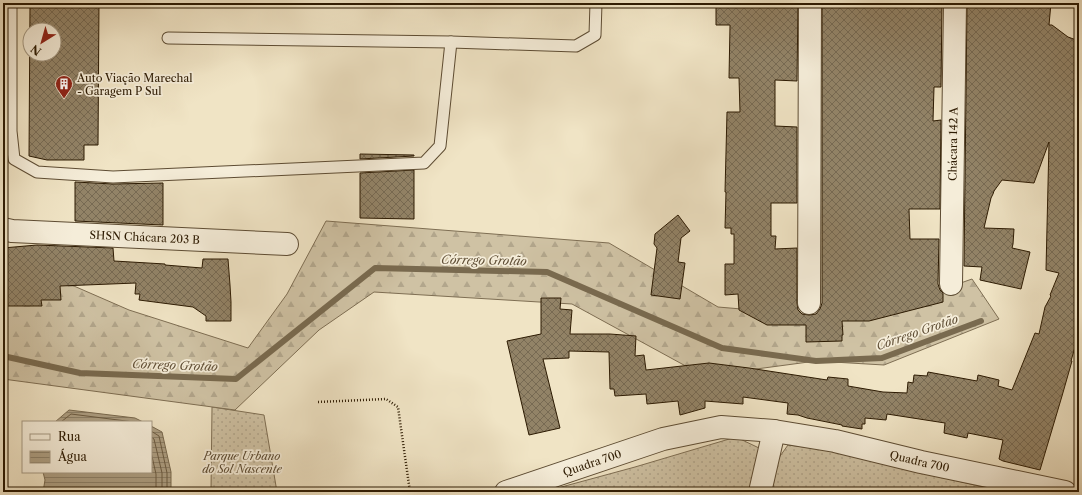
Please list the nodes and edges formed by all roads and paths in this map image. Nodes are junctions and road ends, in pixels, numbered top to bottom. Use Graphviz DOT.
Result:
graph roads {
  1 [pos="11,3"];
  2 [pos="596,3"];
  3 [pos="810,3"];
  4 [pos="956,3"];
  5 [pos="168,38"];
  6 [pos="451,42"];
  7 [pos="3,229"];
  8 [pos="287,244"];
  9 [pos="951,284"];
  10 [pos="809,304"];
  11 [pos="318,402"];
  12 [pos="774,431"];
  13 [pos="410,492"];
  14 [pos="506,492"];
  15 [pos="760,492"];
  16 [pos="1065,492"];
  1 -- 6 [label="lane"];
  2 -- 6 [label="lane"];
  3 -- 10 [label="street"];
  4 -- 9 [label="street, Chácara 142 A"];
  5 -- 6 [label="lane"];
  7 -- 8 [label="street, SHSN Chácara 203 B"];
  11 -- 13 [label="path"];
  12 -- 14 [label="street, Quadra 700"];
  12 -- 15 [label="street"];
  12 -- 16 [label="street, Quadra 700"];
}
